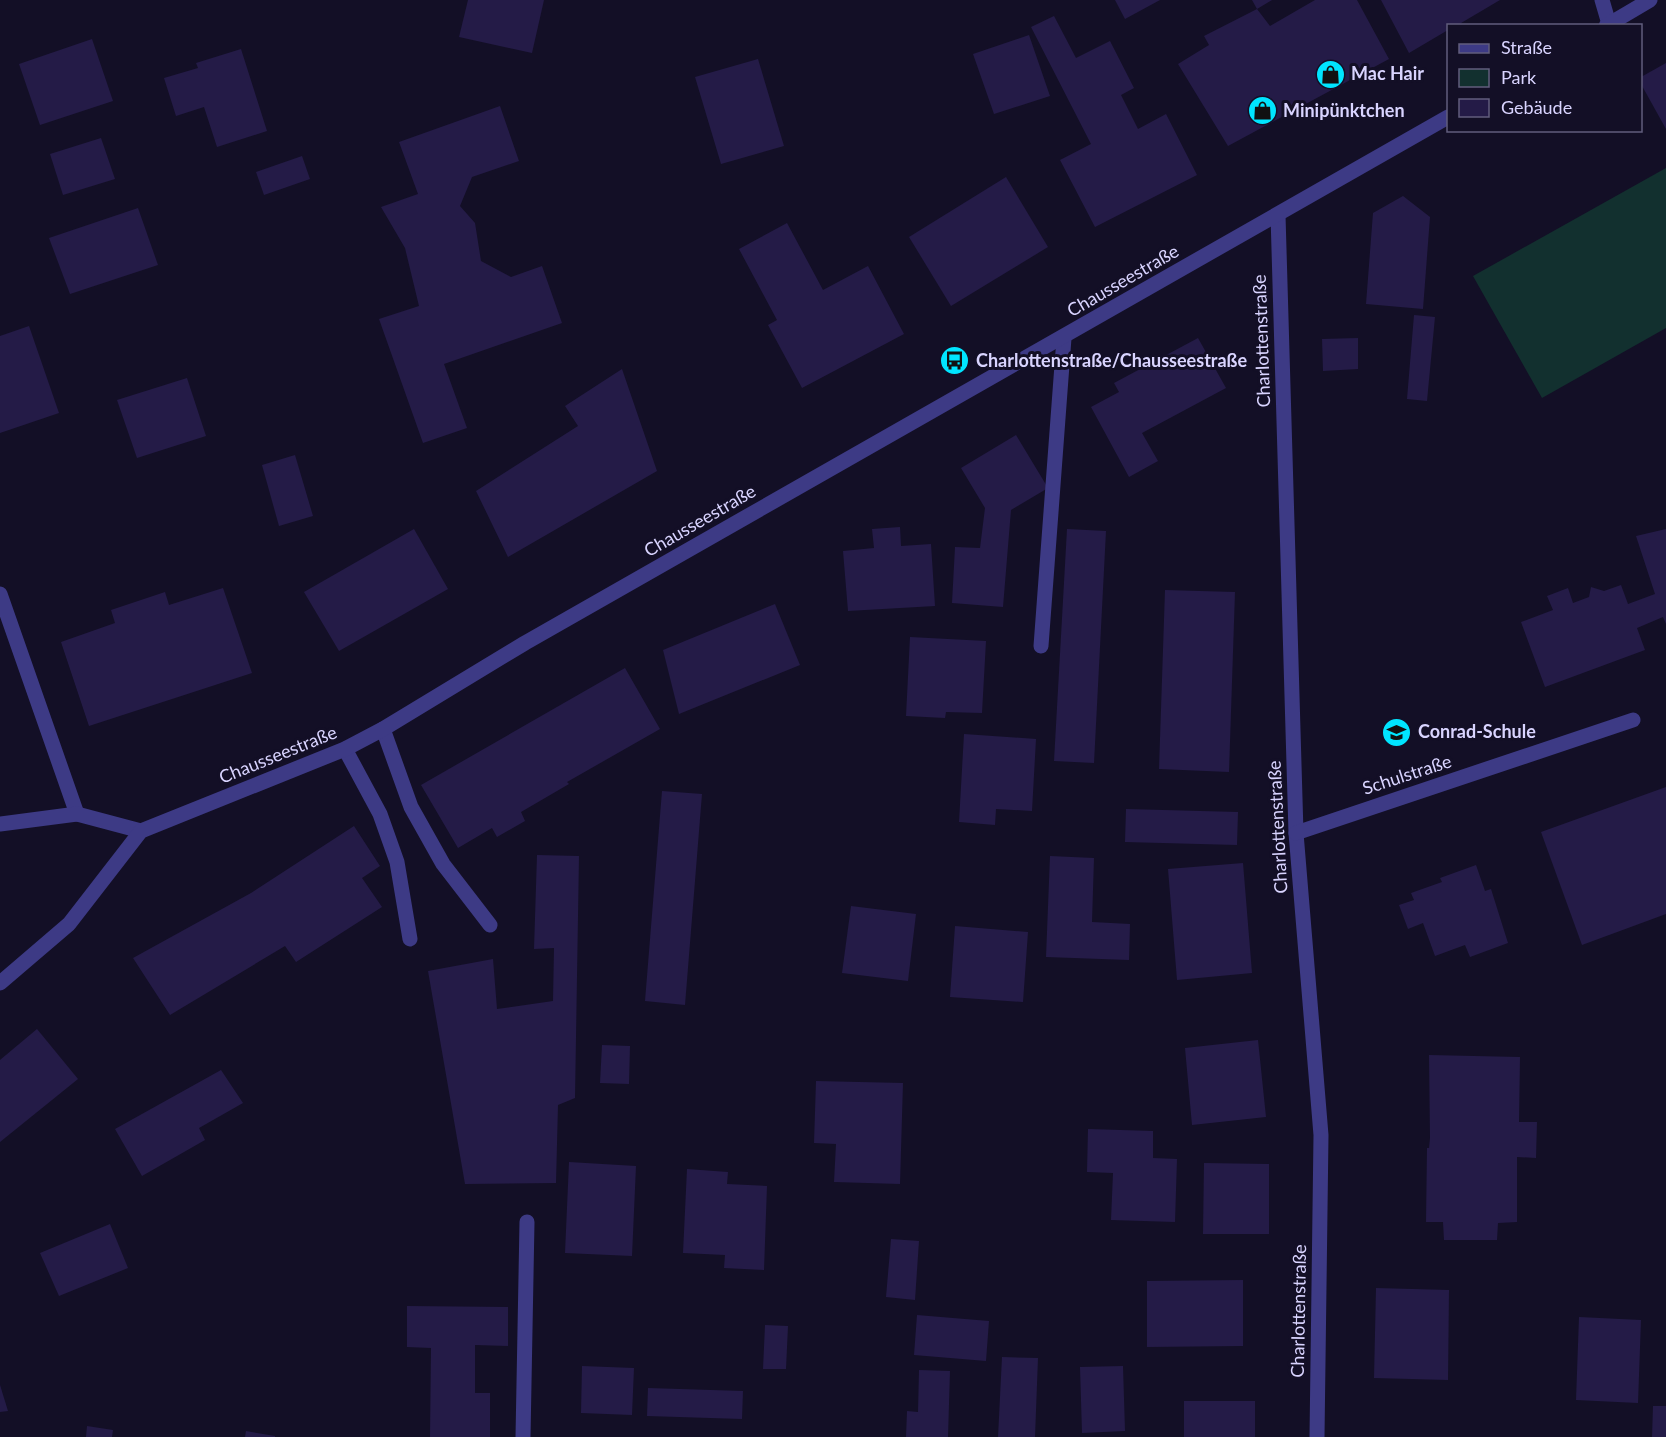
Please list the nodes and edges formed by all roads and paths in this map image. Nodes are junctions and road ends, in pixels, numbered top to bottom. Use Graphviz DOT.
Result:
graph roads {
  1 [pos="1602,0"];
  2 [pos="1650,0"];
  3 [pos="1607,24"];
  4 [pos="1609,24"];
  5 [pos="1447,118"];
  6 [pos="1278,214"];
  7 [pos="1064,338"];
  8 [pos="0,594"];
  9 [pos="1041,645"];
  10 [pos="1633,720"];
  11 [pos="383,729"];
  12 [pos="345,749"];
  13 [pos="77,814"];
  14 [pos="0,825"];
  15 [pos="141,831"];
  16 [pos="1296,832"];
  17 [pos="490,925"];
  18 [pos="410,939"];
  19 [pos="0,984"];
  20 [pos="527,1222"];
  21 [pos="523,1437"];
  22 [pos="1317,1437"];
  1 -- 3 [label="street"];
  2 -- 4 [label="street"];
  5 -- 6 [label="street, Chausseestraße"];
  6 -- 7 [label="street, Chausseestraße"];
  6 -- 16 [label="street, Charlottenstraße"];
  7 -- 9 [label="street"];
  7 -- 11 [label="street, Chausseestraße"];
  8 -- 13 [label="street"];
  10 -- 16 [label="street, Schulstraße"];
  11 -- 12 [label="street, Chausseestraße"];
  11 -- 17 [label="street"];
  12 -- 15 [label="street, Chausseestraße"];
  12 -- 18 [label="street"];
  13 -- 14 [label="street"];
  13 -- 15 [label="street"];
  15 -- 19 [label="street"];
  16 -- 22 [label="street, Charlottenstraße"];
  20 -- 21 [label="street"];
}
